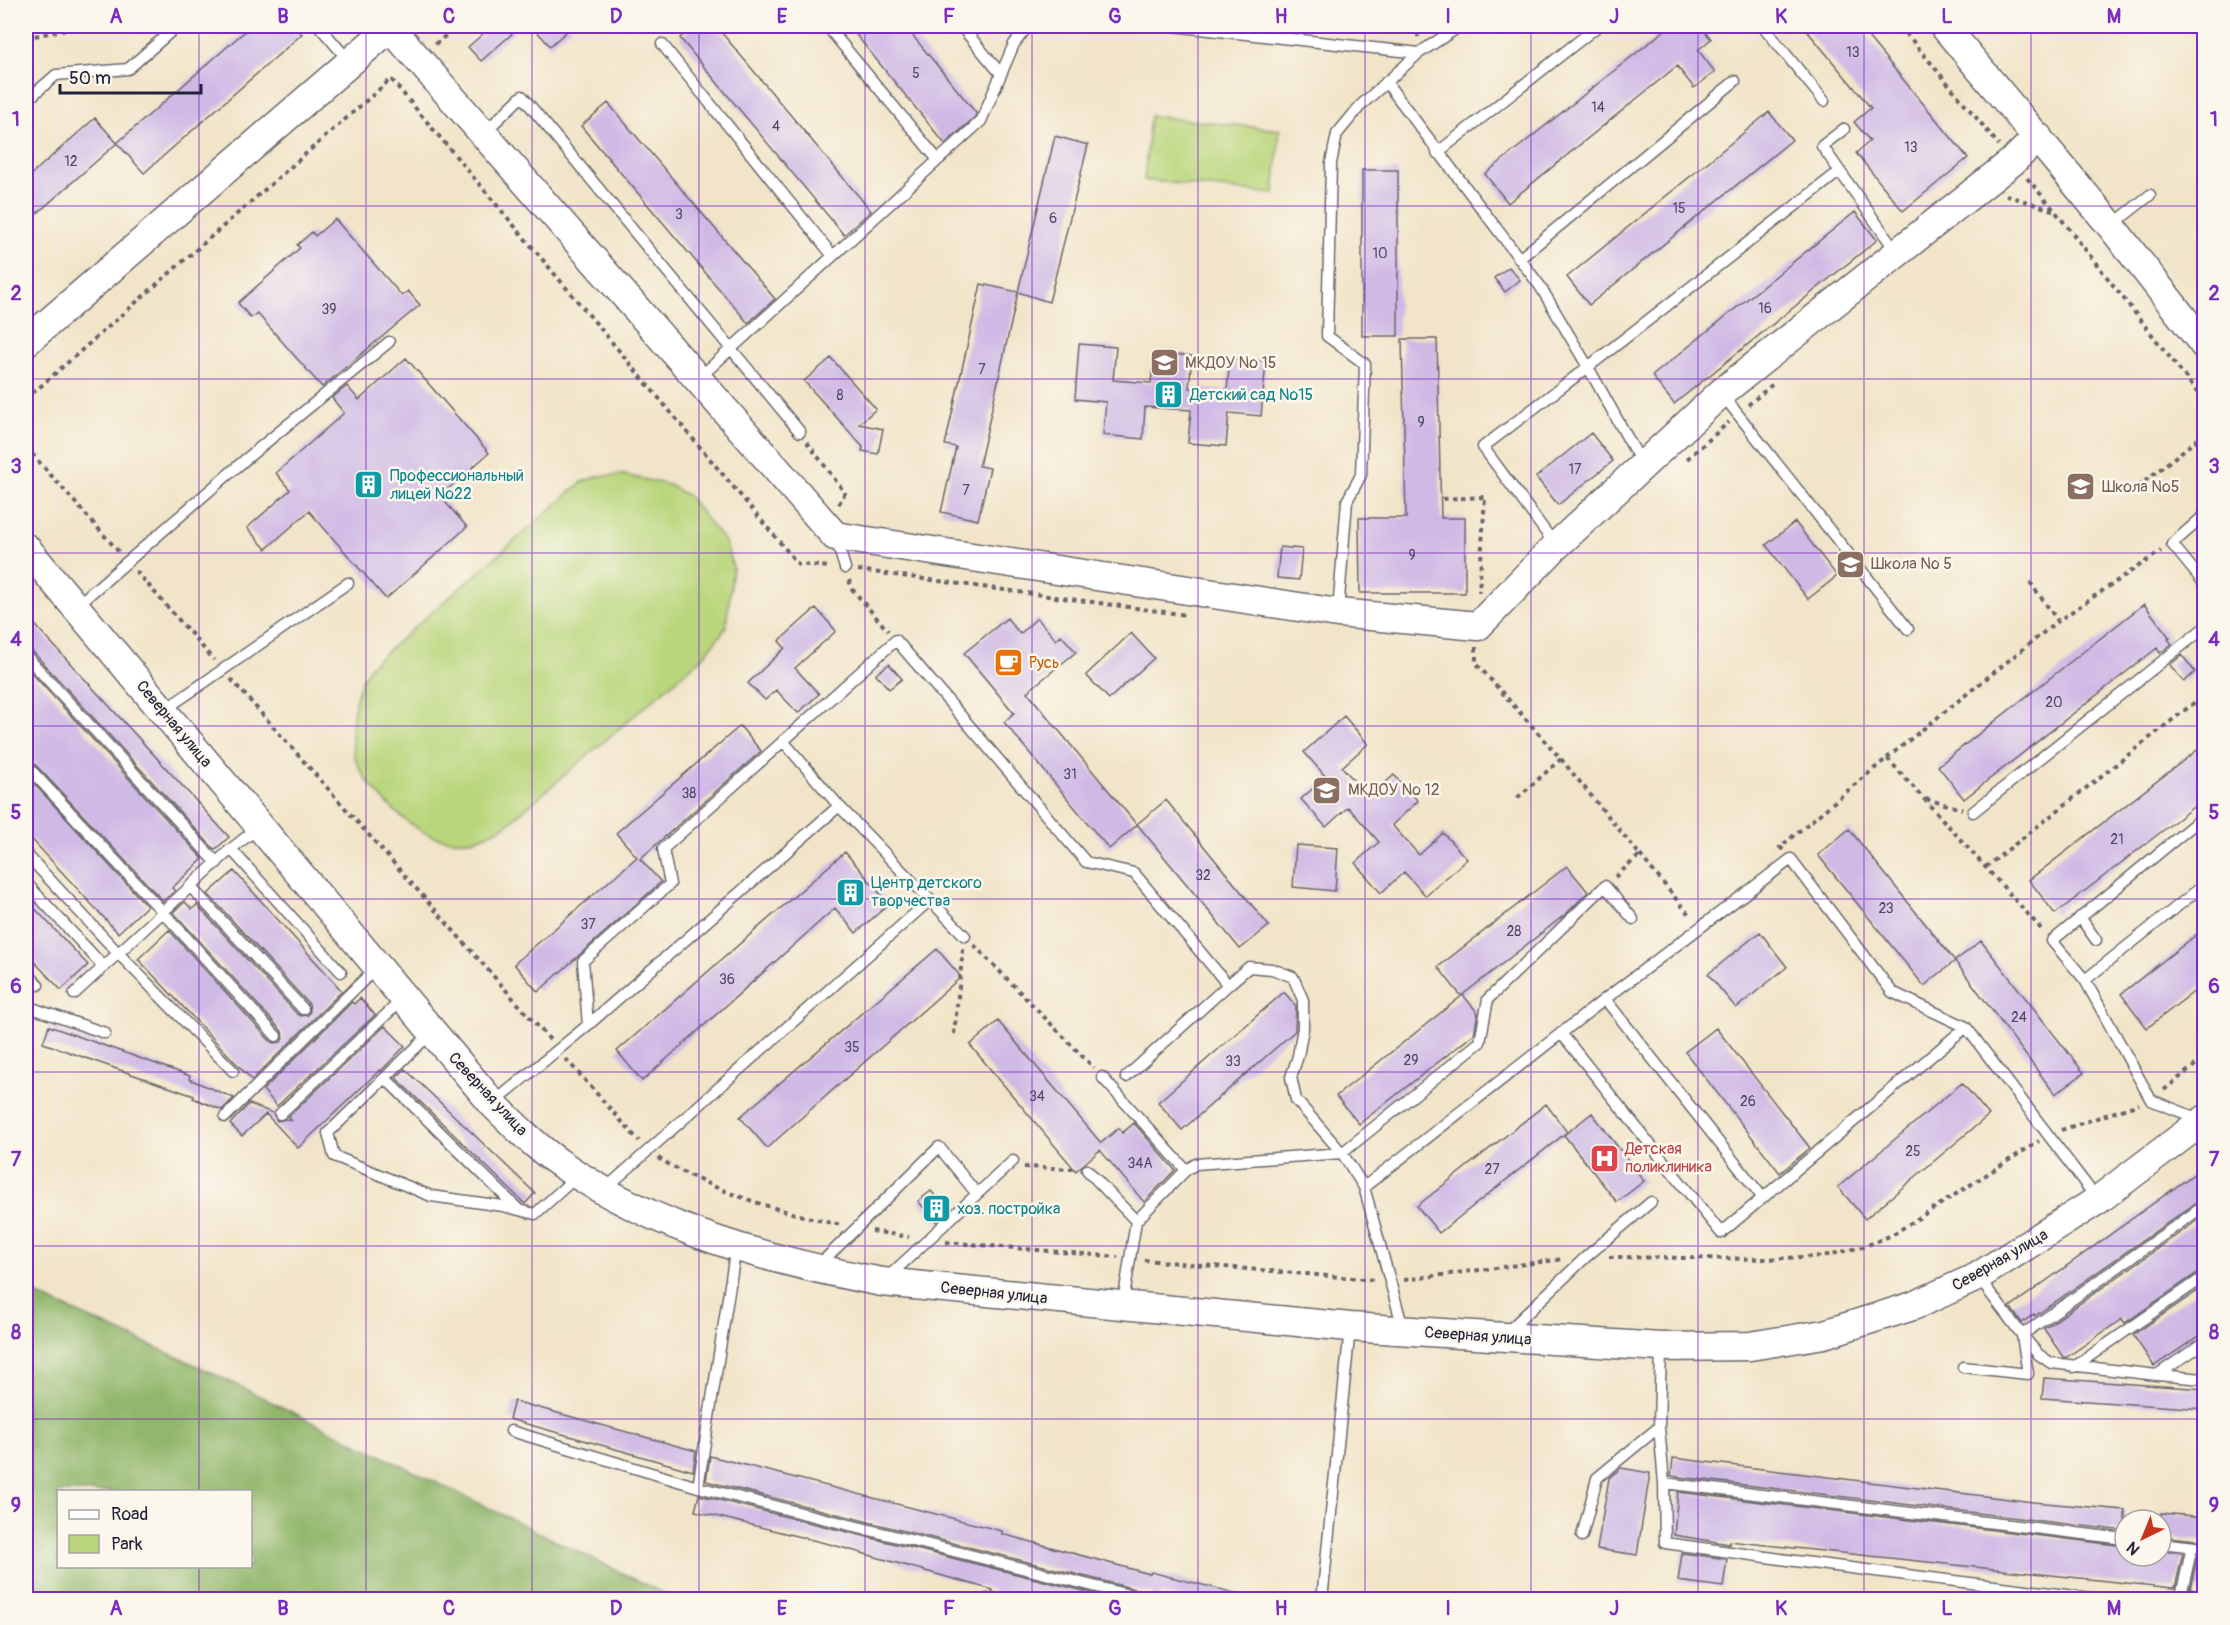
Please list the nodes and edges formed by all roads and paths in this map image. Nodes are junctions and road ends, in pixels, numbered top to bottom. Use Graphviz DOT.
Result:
graph roads {
  1 [pos="80,26"];
  2 [pos="177,26"];
  3 [pos="391,26"];
  4 [pos="458,26"];
  5 [pos="827,26"];
  6 [pos="961,26"];
  7 [pos="1028,26"];
  8 [pos="1173,26"];
  9 [pos="1460,26"];
  10 [pos="1598,26"];
  11 [pos="1763,26"];
  12 [pos="1900,26"];
  13 [pos="1944,26"];
  14 [pos="322,27"];
  15 [pos="26,38"];
  16 [pos="662,44"];
  17 [pos="434,46"];
  18 [pos="1419,53"];
  19 [pos="350,62"];
  20 [pos="1001,74"];
  21 [pos="1735,81"];
  22 [pos="1386,82"];
  23 [pos="26,101"];
  24 [pos="1824,101"];
  25 [pos="1844,129"];
  26 [pos="484,134"];
  27 [pos="2038,137"];
  28 [pos="1437,153"];
  29 [pos="938,160"];
  30 [pos="2013,161"];
  31 [pos="1840,171"];
  32 [pos="2005,194"];
  33 [pos="2150,195"];
  34 [pos="2055,210"];
  35 [pos="2111,226"];
  36 [pos="1897,253"];
  37 [pos="833,256"];
  38 [pos="1519,259"];
  39 [pos="26,342"];
  40 [pos="388,342"];
  41 [pos="2205,345"];
  42 [pos="731,348"];
  43 [pos="1588,367"];
  44 [pos="1782,376"];
  45 [pos="698,378"];
  46 [pos="26,399"];
  47 [pos="2205,401"];
  48 [pos="1729,404"];
  49 [pos="800,432"];
  50 [pos="2205,434"];
  51 [pos="26,447"];
  52 [pos="1683,462"];
  53 [pos="1642,465"];
  54 [pos="2131,492"];
  55 [pos="829,498"];
  56 [pos="1443,499"];
  57 [pos="836,507"];
  58 [pos="2205,516"];
  59 [pos="840,524"];
  60 [pos="2172,544"];
  61 [pos="1556,546"];
  62 [pos="28,557"];
  63 [pos="128,562"];
  64 [pos="845,568"];
  65 [pos="2030,582"];
  66 [pos="348,583"];
  67 [pos="2205,583"];
  68 [pos="852,589"];
  69 [pos="75,607"];
  70 [pos="1338,613"];
  71 [pos="1191,616"];
  72 [pos="2058,621"];
  73 [pos="1478,626"];
  74 [pos="2205,628"];
  75 [pos="1908,629"];
  76 [pos="896,640"];
  77 [pos="26,656"];
  78 [pos="223,670"];
  79 [pos="2205,695"];
  80 [pos="163,712"];
  81 [pos="783,741"];
  82 [pos="1887,758"];
  83 [pos="1561,759"];
  84 [pos="26,765"];
  85 [pos="1925,799"];
  86 [pos="1515,800"];
  87 [pos="839,806"];
  88 [pos="1973,812"];
  89 [pos="2205,816"];
  90 [pos="260,827"];
  91 [pos="231,849"];
  92 [pos="26,854"];
  93 [pos="1640,855"];
  94 [pos="1791,859"];
  95 [pos="217,863"];
  96 [pos="1986,867"];
  97 [pos="26,883"];
  98 [pos="2205,885"];
  99 [pos="190,886"];
  100 [pos="1605,886"];
  101 [pos="930,900"];
  102 [pos="163,912"];
  103 [pos="2080,917"];
  104 [pos="1633,919"];
  105 [pos="1699,927"];
  106 [pos="965,936"];
  107 [pos="2096,940"];
  108 [pos="2052,941"];
  109 [pos="118,953"];
  110 [pos="377,966"];
  111 [pos="104,967"];
  112 [pos="26,970"];
  113 [pos="341,972"];
  114 [pos="2085,980"];
  115 [pos="38,985"];
  116 [pos="1228,985"];
  117 [pos="74,994"];
  118 [pos="404,998"];
  119 [pos="1605,999"];
  120 [pos="26,1006"];
  121 [pos="303,1009"];
  122 [pos="588,1025"];
  123 [pos="1966,1027"];
  124 [pos="432,1032"];
  125 [pos="105,1033"];
  126 [pos="1562,1033"];
  127 [pos="954,1034"];
  128 [pos="276,1036"];
  129 [pos="558,1050"];
  130 [pos="2205,1058"];
  131 [pos="233,1071"];
  132 [pos="1102,1077"];
  133 [pos="1126,1077"];
  134 [pos="385,1078"];
  135 [pos="2151,1100"];
  136 [pos="493,1104"];
  137 [pos="280,1114"];
  138 [pos="225,1117"];
  139 [pos="2204,1120"];
  140 [pos="2048,1135"];
  141 [pos="648,1151"];
  142 [pos="1342,1153"];
  143 [pos="1013,1161"];
  144 [pos="1087,1170"];
  145 [pos="1186,1170"];
  146 [pos="578,1175"];
  147 [pos="1364,1187"];
  148 [pos="604,1190"];
  149 [pos="977,1194"];
  150 [pos="1763,1198"];
  151 [pos="2098,1200"];
  152 [pos="1651,1202"];
  153 [pos="2205,1206"];
  154 [pos="519,1210"];
  155 [pos="1136,1221"];
  156 [pos="856,1228"];
  157 [pos="927,1240"];
  158 [pos="736,1247"];
  159 [pos="1587,1256"];
  160 [pos="1130,1258"];
  161 [pos="815,1269"];
  162 [pos="1977,1277"];
  163 [pos="2205,1277"];
  164 [pos="882,1282"];
  165 [pos="1390,1282"];
  166 [pos="1123,1306"];
  167 [pos="1350,1327"];
  168 [pos="1403,1331"];
  169 [pos="2022,1335"];
  170 [pos="1501,1337"];
  171 [pos="2205,1343"];
  172 [pos="1661,1347"];
  173 [pos="1963,1367"];
  174 [pos="2074,1367"];
  175 [pos="2157,1375"];
  176 [pos="2205,1379"];
  177 [pos="1659,1427"];
  178 [pos="511,1431"];
  179 [pos="1664,1483"];
  180 [pos="698,1487"];
  181 [pos="1582,1536"];
  182 [pos="2113,1538"];
  183 [pos="2173,1545"];
  184 [pos="2192,1547"];
  185 [pos="2205,1548"];
  186 [pos="1149,1599"];
  187 [pos="1322,1599"];
  188 [pos="2107,1599"];
  189 [pos="2180,1599"];
  1 -- 15 [label="path"];
  2 -- 23 [label="lane"];
  3 -- 19 [label="street"];
  3 -- 26 [label="street"];
  4 -- 17 [label="path"];
  5 -- 29 [label="lane"];
  6 -- 20 [label="lane"];
  7 -- 20 [label="lane"];
  8 -- 18 [label="lane"];
  9 -- 18 [label="lane"];
  10 -- 28 [label="lane"];
  11 -- 24 [label="lane"];
  12 -- 30 [label="path"];
  13 -- 27 [label="street"];
  14 -- 19 [label="lane"];
  16 -- 37 [label="lane"];
  18 -- 22 [label="lane"];
  19 -- 39 [label="street"];
  20 -- 29 [label="lane"];
  21 -- 38 [label="lane"];
  22 -- 28 [label="lane"];
  22 -- 70 [label="lane"];
  25 -- 31 [label="lane"];
  26 -- 42 [label="lane"];
  26 -- 45 [label="street"];
  27 -- 30 [label="street"];
  27 -- 35 [label="street"];
  28 -- 38 [label="lane"];
  29 -- 37 [label="lane"];
  30 -- 34 [label="path"];
  30 -- 36 [label="street"];
  31 -- 36 [label="lane"];
  31 -- 43 [label="lane"];
  32 -- 34 [label="path"];
  33 -- 35 [label="lane"];
  34 -- 47 [label="path"];
  35 -- 41 [label="street"];
  36 -- 48 [label="street"];
  37 -- 42 [label="lane"];
  38 -- 43 [label="lane"];
  40 -- 63 [label="lane"];
  42 -- 45 [label="lane"];
  42 -- 49 [label="lane"];
  43 -- 53 [label="lane"];
  43 -- 61 [label="lane"];
  44 -- 48 [label="path"];
  45 -- 59 [label="street"];
  46 -- 64 [label="path"];
  48 -- 52 [label="path"];
  48 -- 53 [label="street"];
  48 -- 75 [label="lane"];
  49 -- 57 [label="path"];
  50 -- 54 [label="path"];
  51 -- 63 [label="path"];
  53 -- 61 [label="street"];
  55 -- 57 [label="path"];
  56 -- 73 [label="path"];
  57 -- 59 [label="path"];
  58 -- 60 [label="lane"];
  59 -- 64 [label="lane"];
  59 -- 70 [label="street"];
  60 -- 67 [label="lane"];
  60 -- 72 [label="path"];
  61 -- 73 [label="street"];
  62 -- 69 [label="street, Северная улица"];
  63 -- 69 [label="lane"];
  63 -- 78 [label="path"];
  64 -- 71 [label="path"];
  65 -- 72 [label="path"];
  66 -- 78 [label="lane"];
  68 -- 76 [label="path"];
  69 -- 80 [label="street, Северная улица"];
  70 -- 73 [label="street"];
  72 -- 82 [label="path"];
  73 -- 83 [label="path"];
  74 -- 88 [label="lane"];
  76 -- 81 [label="lane"];
  76 -- 116 [label="lane"];
  77 -- 95 [label="lane"];
  78 -- 80 [label="lane"];
  78 -- 129 [label="path"];
  79 -- 96 [label="path"];
  80 -- 90 [label="street, Северная улица"];
  81 -- 87 [label="lane"];
  81 -- 122 [label="lane"];
  82 -- 85 [label="path"];
  82 -- 94 [label="path"];
  83 -- 86 [label="path"];
  83 -- 93 [label="path"];
  84 -- 102 [label="lane"];
  85 -- 88 [label="path"];
  85 -- 96 [label="path"];
  87 -- 101 [label="lane"];
  87 -- 122 [label="lane"];
  89 -- 103 [label="lane"];
  90 -- 91 [label="lane"];
  90 -- 110 [label="street, Северная улица"];
  91 -- 95 [label="lane"];
  91 -- 113 [label="lane"];
  92 -- 109 [label="lane"];
  93 -- 100 [label="path"];
  93 -- 105 [label="path"];
  94 -- 105 [label="lane"];
  94 -- 123 [label="lane"];
  95 -- 99 [label="lane"];
  96 -- 108 [label="path"];
  97 -- 111 [label="lane"];
  98 -- 114 [label="lane"];
  99 -- 102 [label="lane"];
  99 -- 121 [label="lane"];
  100 -- 104 [label="lane"];
  100 -- 142 [label="lane"];
  101 -- 106 [label="lane"];
  101 -- 141 [label="lane"];
  102 -- 109 [label="lane"];
  102 -- 128 [label="lane"];
  103 -- 107 [label="lane"];
  103 -- 108 [label="lane"];
  105 -- 119 [label="lane"];
  106 -- 127 [label="path"];
  106 -- 132 [label="path"];
  108 -- 114 [label="lane"];
  109 -- 111 [label="lane"];
  109 -- 131 [label="lane"];
  110 -- 118 [label="street, Северная улица"];
  110 -- 138 [label="lane"];
  111 -- 117 [label="lane"];
  112 -- 115 [label="lane"];
  114 -- 135 [label="lane"];
  116 -- 133 [label="lane"];
  116 -- 142 [label="lane"];
  118 -- 124 [label="street, Северная улица"];
  118 -- 137 [label="lane"];
  119 -- 126 [label="lane"];
  119 -- 150 [label="lane"];
  120 -- 125 [label="lane"];
  122 -- 129 [label="lane"];
  123 -- 140 [label="lane"];
  123 -- 150 [label="lane"];
  124 -- 134 [label="lane"];
  124 -- 136 [label="street, Северная улица"];
  126 -- 147 [label="lane"];
  126 -- 150 [label="lane"];
  129 -- 136 [label="lane"];
  129 -- 141 [label="path"];
  130 -- 135 [label="path"];
  132 -- 145 [label="lane"];
  134 -- 154 [label="lane"];
  134 -- 154 [label="lane"];
  135 -- 139 [label="lane"];
  135 -- 140 [label="path"];
  136 -- 146 [label="street, Северная улица"];
  139 -- 151 [label="street, Северная улица"];
  140 -- 151 [label="lane"];
  140 -- 159 [label="path"];
  141 -- 148 [label="lane"];
  141 -- 156 [label="path"];
  142 -- 145 [label="lane"];
  142 -- 147 [label="lane"];
  143 -- 144 [label="path"];
  143 -- 149 [label="lane"];
  144 -- 155 [label="lane"];
  145 -- 155 [label="lane"];
  146 -- 148 [label="street, Северная улица"];
  146 -- 154 [label="lane"];
  147 -- 165 [label="lane"];
  148 -- 158 [label="street, Северная улица"];
  149 -- 156 [label="lane"];
  149 -- 157 [label="lane"];
  151 -- 162 [label="street, Северная улица"];
  152 -- 159 [label="lane"];
  153 -- 169 [label="lane"];
  155 -- 160 [label="lane"];
  156 -- 157 [label="path"];
  156 -- 161 [label="lane"];
  157 -- 160 [label="path"];
  157 -- 164 [label="lane"];
  158 -- 161 [label="street, Северная улица"];
  158 -- 180 [label="lane"];
  159 -- 165 [label="path"];
  159 -- 170 [label="lane"];
  160 -- 165 [label="path"];
  160 -- 166 [label="lane"];
  161 -- 164 [label="street, Северная улица"];
  162 -- 169 [label="lane"];
  162 -- 172 [label="street, Северная улица"];
  163 -- 174 [label="lane"];
  164 -- 166 [label="street, Северная улица"];
  165 -- 168 [label="lane"];
  166 -- 167 [label="street, Северная улица"];
  167 -- 168 [label="street, Северная улица"];
  167 -- 187 [label="lane"];
  168 -- 170 [label="street, Северная улица"];
  169 -- 173 [label="lane"];
  169 -- 174 [label="lane"];
  170 -- 172 [label="street, Северная улица"];
  171 -- 175 [label="lane"];
  172 -- 177 [label="lane"];
  174 -- 175 [label="lane"];
  175 -- 176 [label="lane"];
  177 -- 179 [label="lane"];
  177 -- 181 [label="lane"];
  178 -- 180 [label="lane"];
  179 -- 182 [label="lane"];
  179 -- 188 [label="lane"];
  180 -- 186 [label="lane"];
  183 -- 184 [label="lane"];
  184 -- 185 [label="lane"];
  184 -- 189 [label="lane"];
}
